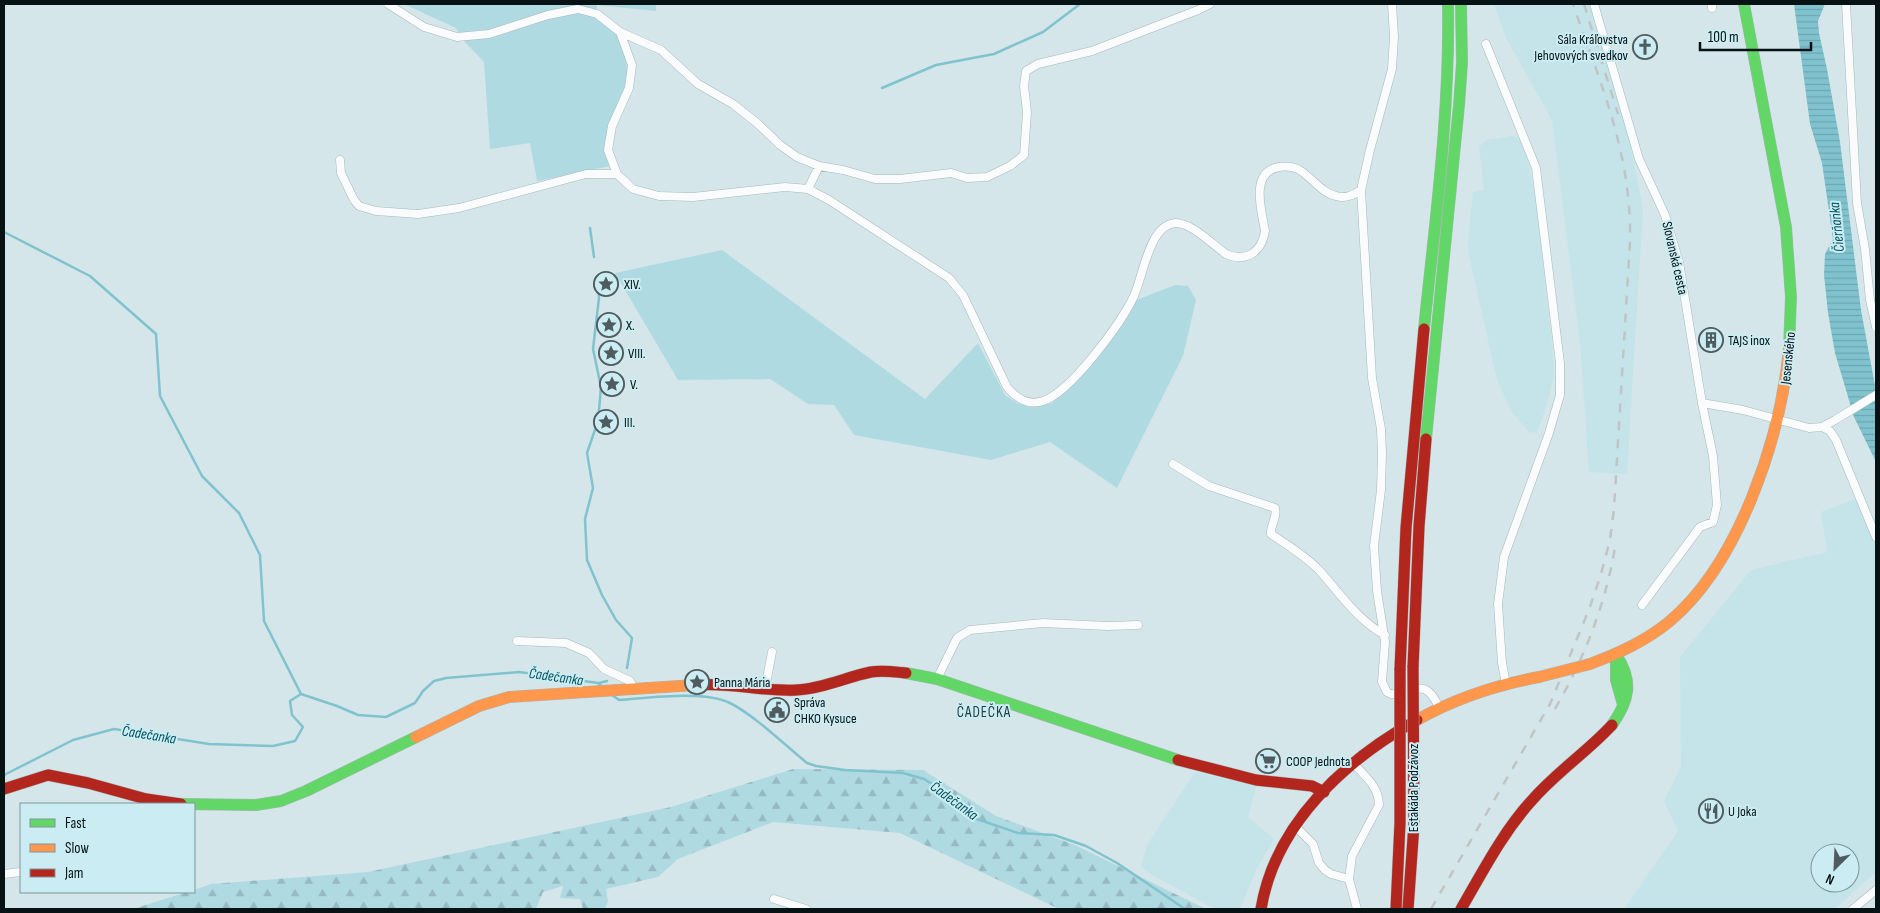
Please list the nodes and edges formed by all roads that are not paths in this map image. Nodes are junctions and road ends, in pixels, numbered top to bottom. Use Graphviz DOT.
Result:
graph roads {
  1 [pos="388,4"];
  2 [pos="1210,4"];
  3 [pos="1392,4"];
  4 [pos="1448,4"];
  5 [pos="1462,4"];
  6 [pos="1594,4"];
  7 [pos="1744,4"];
  8 [pos="1846,4"];
  9 [pos="620,32"];
  10 [pos="1486,44"];
  11 [pos="340,160"];
  12 [pos="819,166"];
  13 [pos="617,174"];
  14 [pos="808,190"];
  15 [pos="1361,190"];
  16 [pos="1876,327"];
  17 [pos="1876,395"];
  18 [pos="1702,402"];
  19 [pos="1778,420"];
  20 [pos="1822,426"];
  21 [pos="1173,464"];
  22 [pos="1876,537"];
  23 [pos="1642,605"];
  24 [pos="1138,625"];
  25 [pos="1384,635"];
  26 [pos="517,641"];
  27 [pos="772,652"];
  28 [pos="1616,655"];
  29 [pos="936,679"];
  30 [pos="1506,684"];
  31 [pos="634,688"];
  32 [pos="766,689"];
  33 [pos="1439,708"];
  34 [pos="1354,764"];
  35 [pos="4,789"];
  36 [pos="1324,792"];
  37 [pos="167,803"];
  38 [pos="195,804"];
  39 [pos="1294,826"];
  40 [pos="20,872"];
  41 [pos="4,874"];
  42 [pos="1349,879"];
  43 [pos="1876,890"];
  44 [pos="774,899"];
  45 [pos="806,909"];
  46 [pos="1260,909"];
  47 [pos="1357,909"];
  48 [pos="1396,909"];
  49 [pos="1408,909"];
  50 [pos="1462,909"];
  51 [pos="1853,909"];
  1 -- 9 [label="street"];
  2 -- 12 [label="street"];
  3 -- 15 [label="street"];
  4 -- 48 [label="main road, Estakáda Podzávoz, bridge"];
  5 -- 49 [label="main road, Estakáda Podzávoz, bridge"];
  6 -- 18 [label="street, Slovanská cesta"];
  7 -- 19 [label="main road, Jesenského"];
  8 -- 16 [label="street"];
  9 -- 12 [label="street"];
  9 -- 13 [label="street"];
  10 -- 30 [label="street"];
  11 -- 13 [label="street"];
  12 -- 14 [label="street"];
  13 -- 14 [label="street"];
  14 -- 15 [label="street"];
  15 -- 25 [label="street"];
  17 -- 20 [label="street"];
  18 -- 19 [label="street"];
  18 -- 23 [label="street, Slovanská cesta"];
  19 -- 20 [label="street"];
  19 -- 28 [label="main road, Jesenského"];
  20 -- 22 [label="street"];
  21 -- 25 [label="street"];
  24 -- 29 [label="street"];
  25 -- 33 [label="street"];
  26 -- 31 [label="street"];
  27 -- 32 [label="street"];
  28 -- 30 [label="main road, Jesenského, bridge"];
  28 -- 50 [label="main road"];
  29 -- 32 [label="main road"];
  29 -- 36 [label="main road"];
  30 -- 33 [label="main road, Jesenského"];
  31 -- 32 [label="main road"];
  31 -- 38 [label="main road"];
  33 -- 34 [label="main road, Jesenského"];
  34 -- 36 [label="main road, Jesenského"];
  34 -- 42 [label="street"];
  35 -- 37 [label="main road"];
  36 -- 39 [label="main road, Jesenského"];
  39 -- 42 [label="street"];
  39 -- 46 [label="main road, Jesenského"];
  40 -- 41 [label="street"];
  42 -- 47 [label="street"];
  43 -- 51 [label="street"];
  44 -- 45 [label="street"];
}
